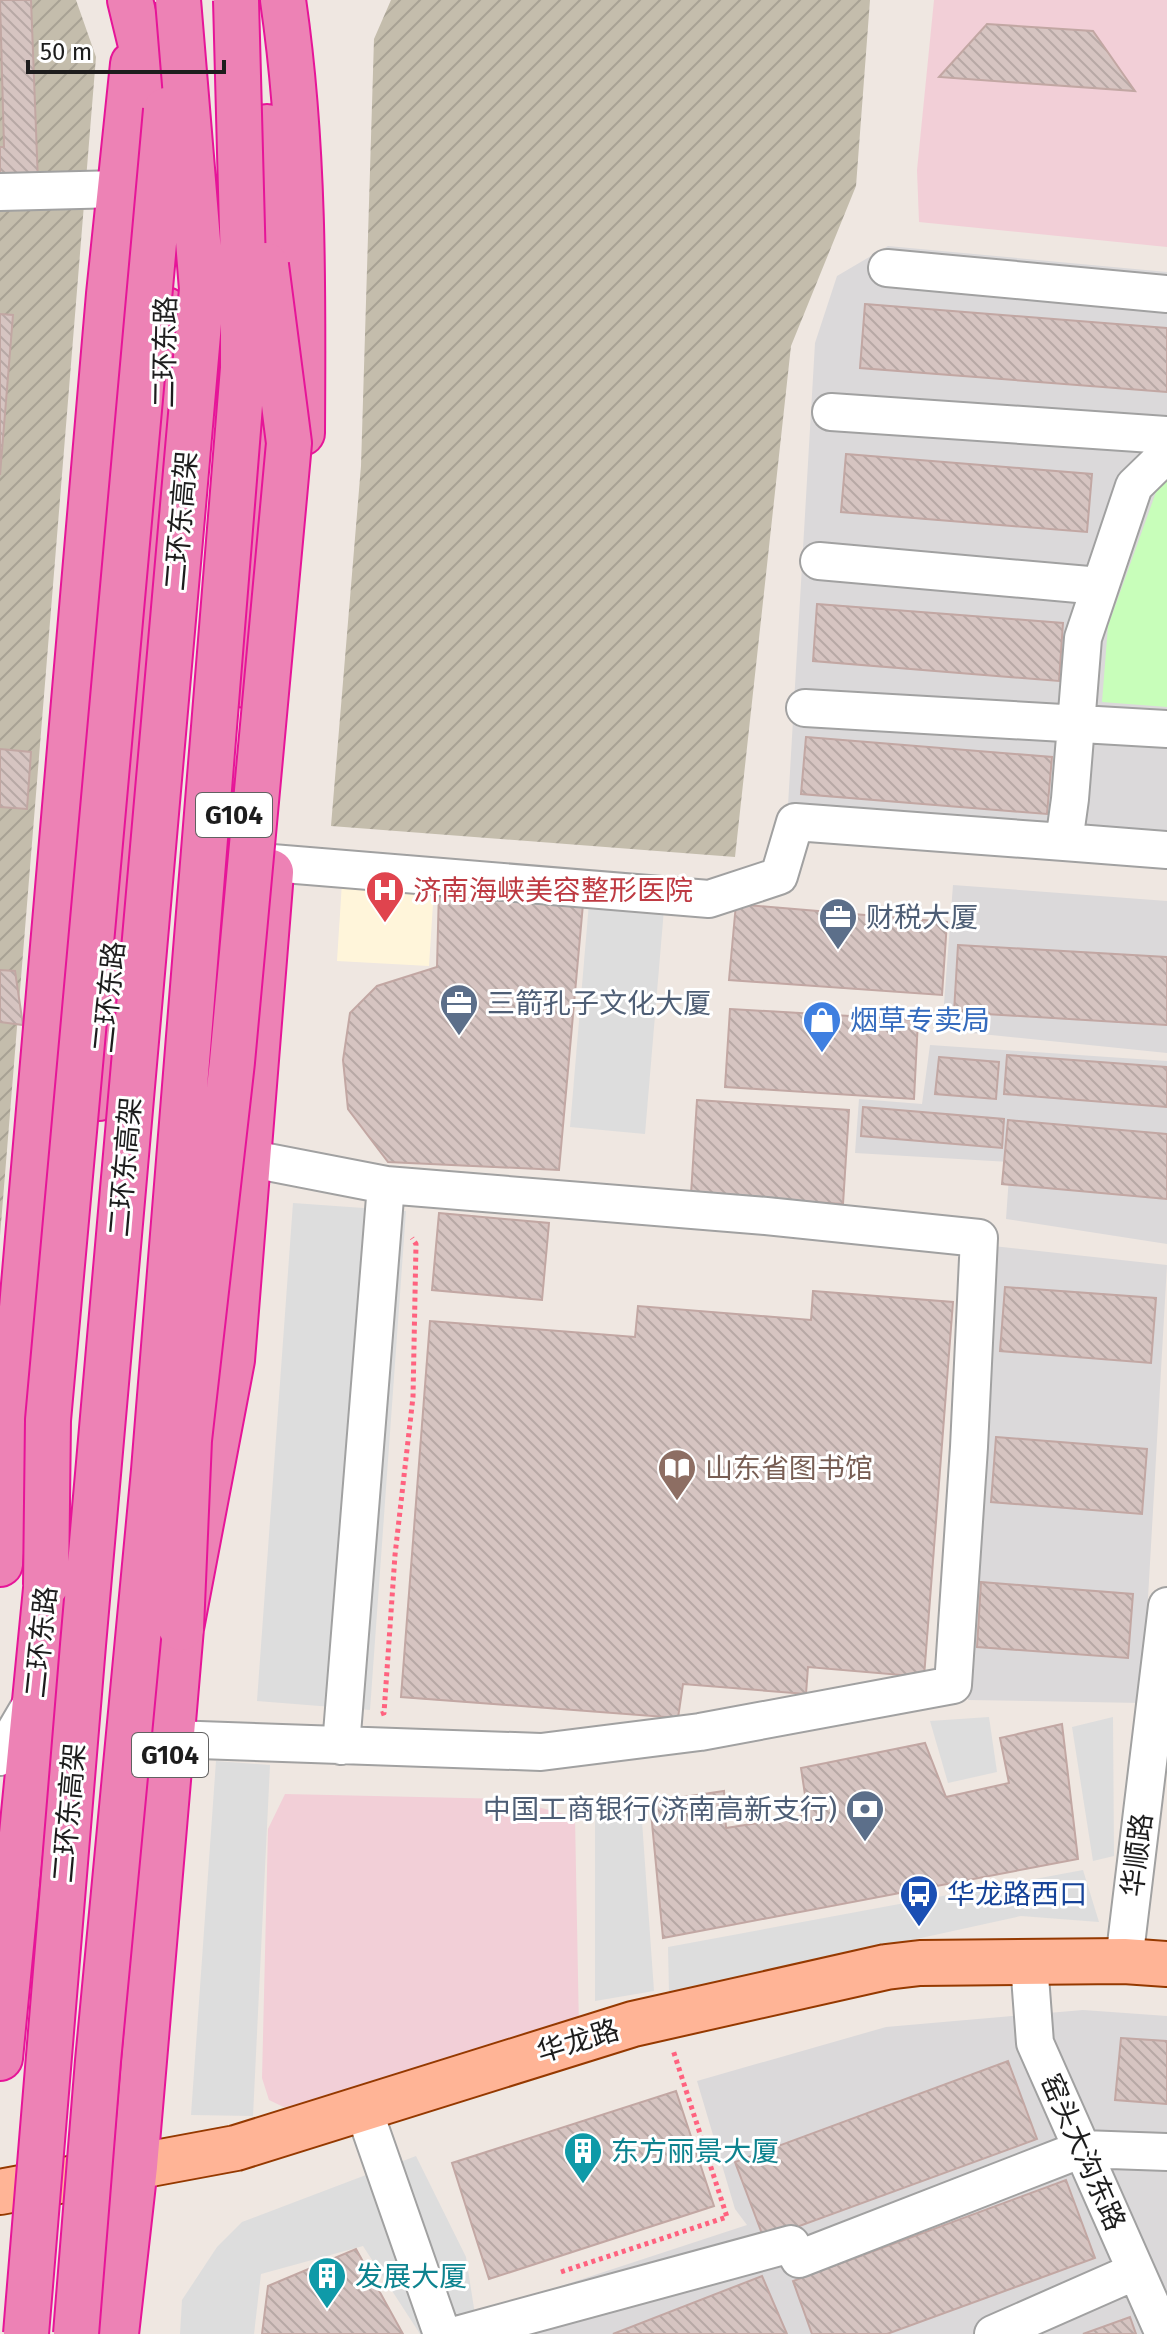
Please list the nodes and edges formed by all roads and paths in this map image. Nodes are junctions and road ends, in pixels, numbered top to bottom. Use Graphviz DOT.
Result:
graph roads {
  1 [pos="177,0"];
  2 [pos="236,0"];
  3 [pos="265,0"];
  4 [pos="283,0"];
  5 [pos="133,17"];
  6 [pos="240,157"];
  7 [pos="120,189"];
  8 [pos="0,192"];
  9 [pos="887,268"];
  10 [pos="1167,294"];
  11 [pos="831,412"];
  12 [pos="1167,435"];
  13 [pos="1167,454"];
  14 [pos="819,561"];
  15 [pos="1100,586"];
  16 [pos="805,708"];
  17 [pos="1076,724"];
  18 [pos="1167,729"];
  19 [pos="1064,842"];
  20 [pos="1167,850"];
  21 [pos="272,863"];
  22 [pos="247,1158"];
  23 [pos="386,1185"];
  24 [pos="9,1365"];
  25 [pos="0,1564"];
  26 [pos="46,1585"];
  27 [pos="1167,1606"];
  28 [pos="181,1628"];
  29 [pos="35,1698"];
  30 [pos="171,1739"];
  31 [pos="341,1746"];
  32 [pos="0,1757"];
  33 [pos="1124,1961"];
  34 [pos="1029,1963"];
  35 [pos="1167,1964"];
  36 [pos="662,2018"];
  37 [pos="0,2058"];
  38 [pos="363,2108"];
  39 [pos="1082,2149"];
  40 [pos="1167,2152"];
  41 [pos="135,2166"];
  42 [pos="0,2192"];
  43 [pos="1136,2271"];
  44 [pos="551,2275"];
  45 [pos="26,2334"];
  46 [pos="76,2334"];
  47 [pos="116,2334"];
  48 [pos="442,2334"];
  49 [pos="460,2334"];
  50 [pos="993,2334"];
  51 [pos="1164,2334"];
  1 -- 26 [label="highway, bridge"];
  1 -- 45 [label="highway, 二环东高架, bridge"];
  2 -- 6 [label="highway, 二环东高架, bridge"];
  3 -- 28 [label="highway, G104"];
  4 -- 21 [label="highway"];
  5 -- 7 [label="highway, 二环东路"];
  5 -- 26 [label="highway, 二环东路"];
  6 -- 28 [label="highway, bridge"];
  6 -- 46 [label="highway, 二环东高架, bridge"];
  7 -- 8 [label="street"];
  7 -- 24 [label="highway, 二环东路"];
  9 -- 10 [label="street"];
  11 -- 12 [label="street"];
  13 -- 15 [label="street"];
  14 -- 15 [label="street"];
  15 -- 17 [label="street"];
  16 -- 17 [label="street"];
  17 -- 18 [label="street"];
  17 -- 19 [label="street"];
  19 -- 20 [label="street"];
  19 -- 21 [label="street"];
  21 -- 22 [label="highway"];
  22 -- 23 [label="street"];
  22 -- 28 [label="highway"];
  23 -- 31 [label="street"];
  23 -- 31 [label="street"];
  24 -- 25 [label="highway, 二环东路"];
  26 -- 29 [label="highway, 二环东路"];
  27 -- 33 [label="street, 华顺路"];
  28 -- 30 [label="highway, G104"];
  29 -- 32 [label="street"];
  29 -- 37 [label="highway, 二环东路"];
  30 -- 31 [label="street"];
  30 -- 41 [label="highway, G104"];
  33 -- 34 [label="main road, 华龙路"];
  33 -- 35 [label="main road, 华龙路"];
  34 -- 36 [label="main road, 华龙路"];
  34 -- 39 [label="street, 窑头大沟东路"];
  36 -- 38 [label="main road, 华龙路"];
  36 -- 44 [label="path"];
  38 -- 41 [label="main road, 华龙路"];
  38 -- 48 [label="street"];
  39 -- 40 [label="street"];
  39 -- 43 [label="street, 窑头大沟东路"];
  39 -- 49 [label="street"];
  41 -- 42 [label="main road, 华龙路"];
  41 -- 47 [label="highway, G104"];
  43 -- 50 [label="street"];
  43 -- 51 [label="street, 窑头大沟东路"];
}
